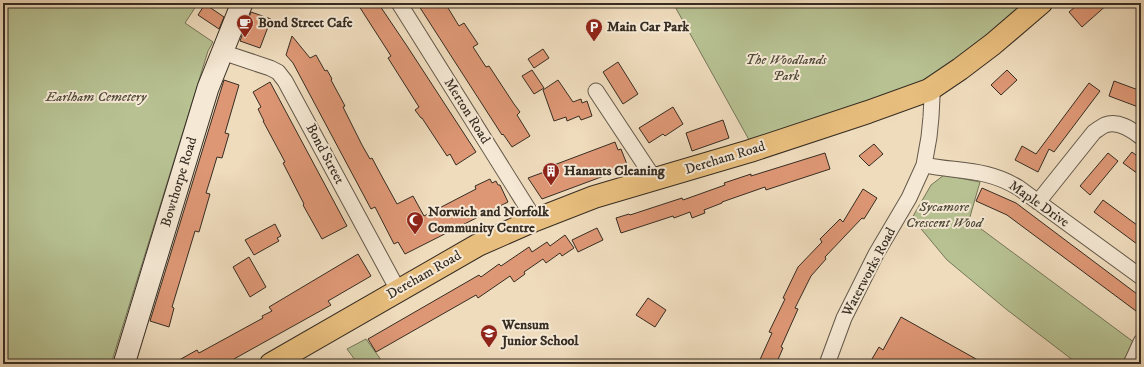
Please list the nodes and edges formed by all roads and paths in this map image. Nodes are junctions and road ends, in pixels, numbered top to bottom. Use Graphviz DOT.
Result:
graph roads {
  1 [pos="242,3"];
  2 [pos="399,3"];
  3 [pos="1041,3"];
  4 [pos="222,52"];
  5 [pos="929,90"];
  6 [pos="596,91"];
  7 [pos="1141,137"];
  8 [pos="924,165"];
  9 [pos="653,179"];
  10 [pos="1038,202"];
  11 [pos="535,220"];
  12 [pos="1141,276"];
  13 [pos="398,290"];
  14 [pos="1141,342"];
  15 [pos="124,364"];
  16 [pos="271,364"];
  17 [pos="827,364"];
  18 [pos="1131,364"];
  1 -- 4 [label="street, Bowthorpe Road"];
  2 -- 11 [label="street, Merton Road"];
  3 -- 5 [label="main road, Dereham Road"];
  4 -- 13 [label="street, Bond Street"];
  4 -- 15 [label="street, Bowthorpe Road"];
  5 -- 8 [label="street, Waterworks Road"];
  5 -- 9 [label="main road, Dereham Road"];
  6 -- 9 [label="street"];
  7 -- 10 [label="street"];
  8 -- 10 [label="street, Maple Drive"];
  8 -- 17 [label="street, Waterworks Road"];
  9 -- 11 [label="main road, Dereham Road"];
  10 -- 12 [label="street, Maple Drive"];
  11 -- 13 [label="main road, Dereham Road"];
  13 -- 16 [label="main road, Dereham Road"];
  14 -- 18 [label="street"];
}
